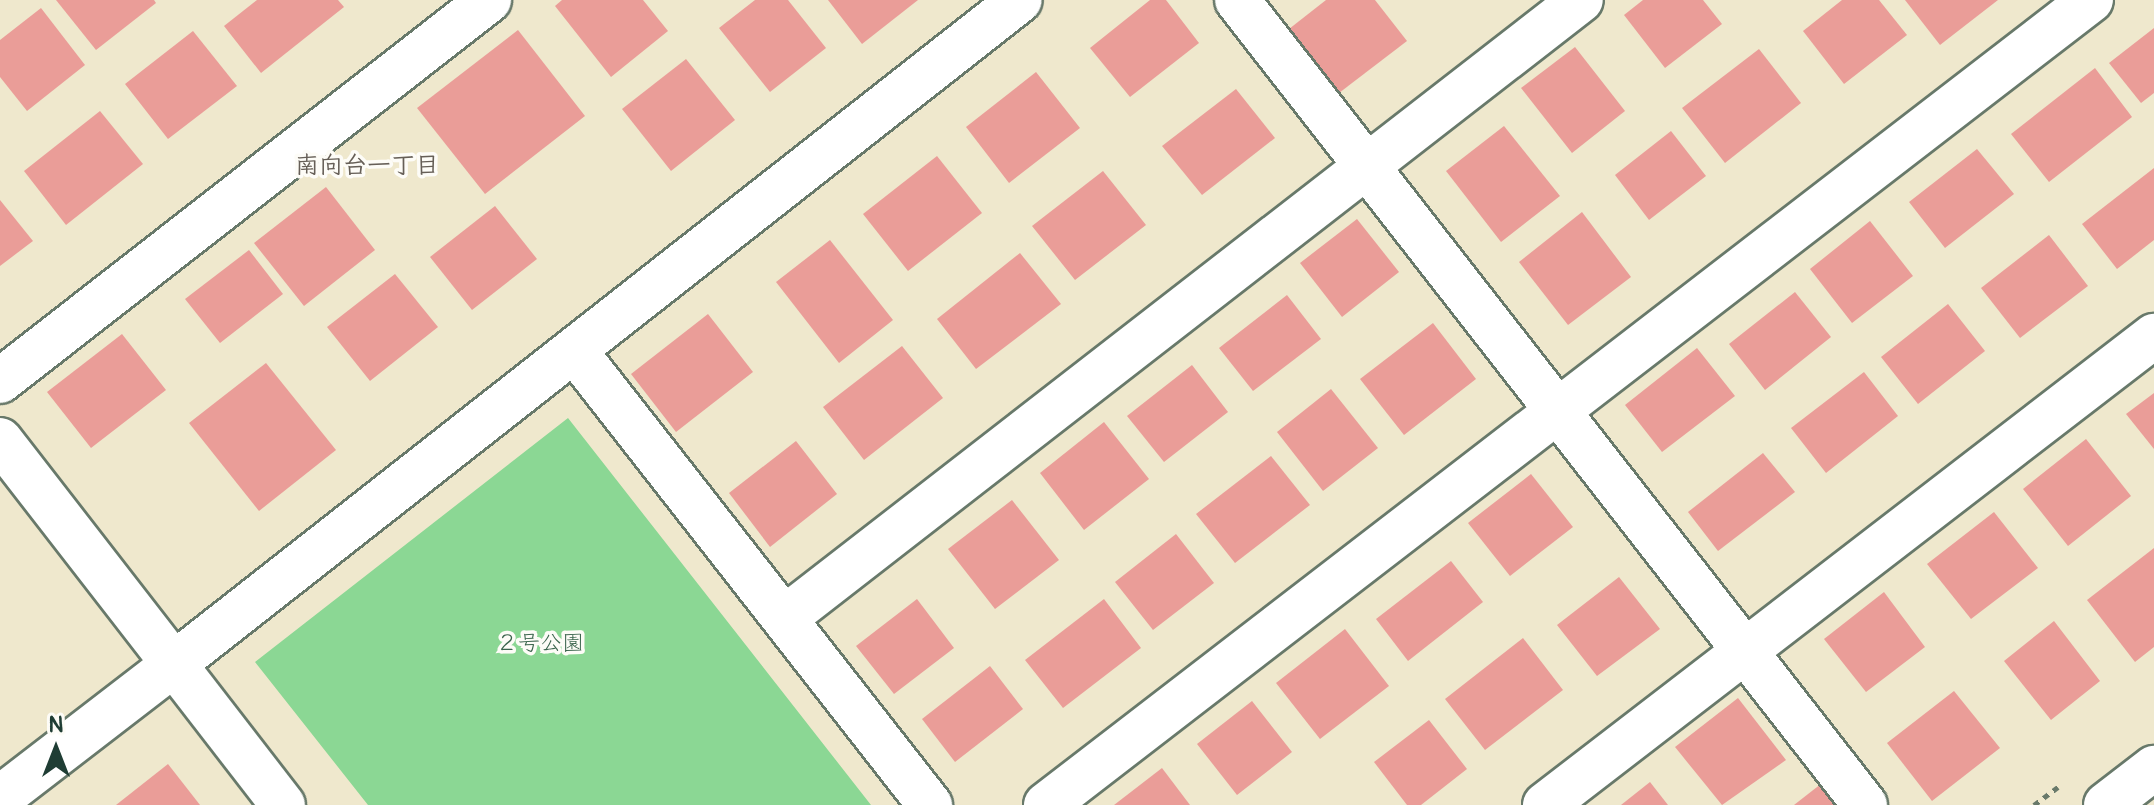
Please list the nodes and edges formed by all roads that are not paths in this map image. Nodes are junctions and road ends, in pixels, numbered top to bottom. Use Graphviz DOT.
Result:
graph roads {
  1 [pos="489,0"];
  2 [pos="1237,0"];
  3 [pos="1581,0"];
  4 [pos="2091,0"];
  5 [pos="1005,4"];
  6 [pos="1368,164"];
  7 [pos="2154,336"];
  8 [pos="574,350"];
  9 [pos="0,381"];
  10 [pos="1557,405"];
  11 [pos="0,440"];
  12 [pos="786,617"];
  13 [pos="1743,650"];
  14 [pos="174,664"];
  15 [pos="2154,768"];
  16 [pos="0,798"];
  17 [pos="283,805"];
  18 [pos="930,805"];
  19 [pos="1046,805"];
  20 [pos="1545,805"];
  21 [pos="1865,805"];
  22 [pos="2106,805"];
  1 -- 9 [label="street"];
  2 -- 6 [label="street"];
  3 -- 6 [label="street"];
  4 -- 10 [label="street"];
  5 -- 8 [label="street"];
  6 -- 10 [label="street"];
  6 -- 12 [label="street"];
  7 -- 13 [label="street"];
  8 -- 12 [label="street"];
  8 -- 14 [label="street"];
  10 -- 13 [label="street"];
  10 -- 19 [label="street"];
  11 -- 14 [label="street"];
  12 -- 18 [label="street"];
  13 -- 20 [label="street"];
  13 -- 21 [label="street"];
  14 -- 16 [label="street"];
  14 -- 17 [label="street"];
  15 -- 22 [label="street"];
}
